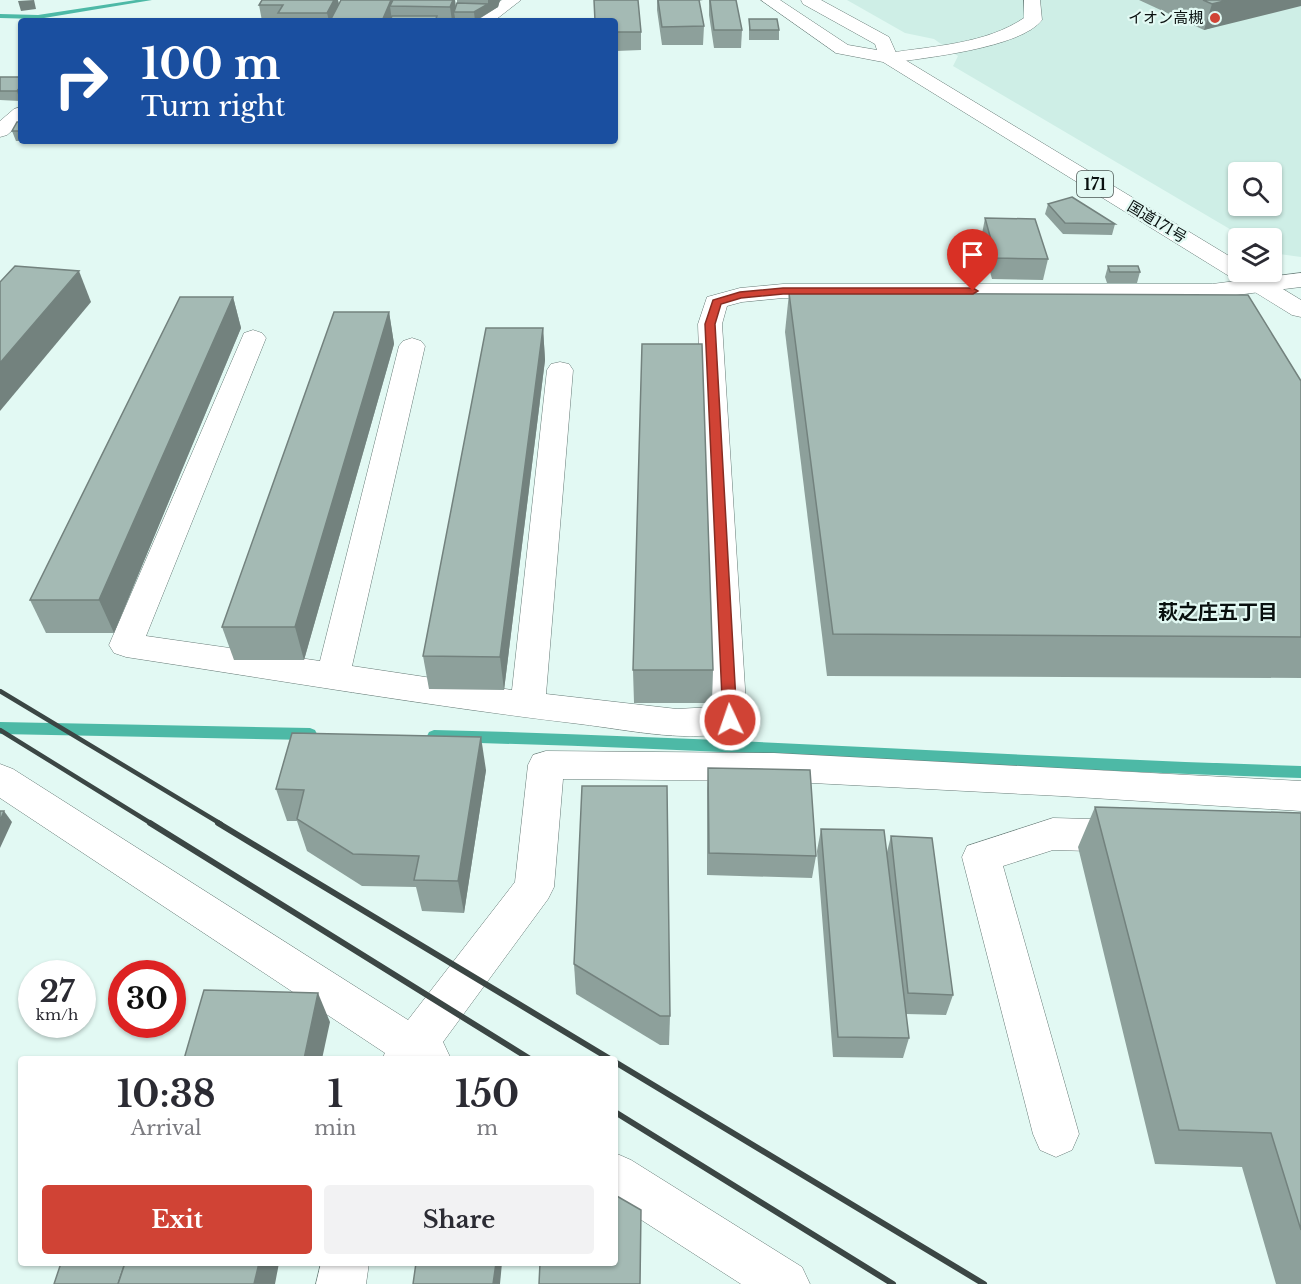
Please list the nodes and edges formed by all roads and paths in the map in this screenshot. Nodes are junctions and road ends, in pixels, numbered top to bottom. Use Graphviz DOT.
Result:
graph roads {
  1 [pos="513,0"];
  2 [pos="769,0"];
  3 [pos="809,0"];
  4 [pos="1032,0"];
  5 [pos="487,18"];
  6 [pos="889,58"];
  7 [pos="18,116"];
  8 [pos="0,131"];
  9 [pos="1301,279"];
  10 [pos="1263,286"];
  11 [pos="1301,310"];
  12 [pos="253,338"];
  13 [pos="412,346"];
  14 [pos="560,370"];
  15 [pos="333,677"];
  16 [pos="528,705"];
  17 [pos="0,779"];
  18 [pos="1301,796"];
  19 [pos="1159,837"];
  20 [pos="416,1055"];
  21 [pos="1056,1134"];
  22 [pos="618,1178"];
  23 [pos="344,1266"];
  24 [pos="341,1284"];
  25 [pos="785,1284"];
  1 -- 5 [label="main road"];
  2 -- 6 [label="main road, 国道171号 / 171"];
  3 -- 6 [label="main road, 国道171号 / 171"];
  4 -- 6 [label="main road"];
  6 -- 10 [label="main road, 国道171号 / 171"];
  7 -- 8 [label="main road"];
  9 -- 10 [label="main road"];
  10 -- 11 [label="main road, 国道171号 / 171"];
  10 -- 16 [label="main road"];
  12 -- 15 [label="main road"];
  13 -- 15 [label="main road"];
  14 -- 16 [label="main road"];
  15 -- 16 [label="main road"];
  17 -- 20 [label="main road"];
  18 -- 20 [label="main road"];
  19 -- 21 [label="main road"];
  22 -- 25 [label="main road"];
  23 -- 24 [label="main road"];
}
